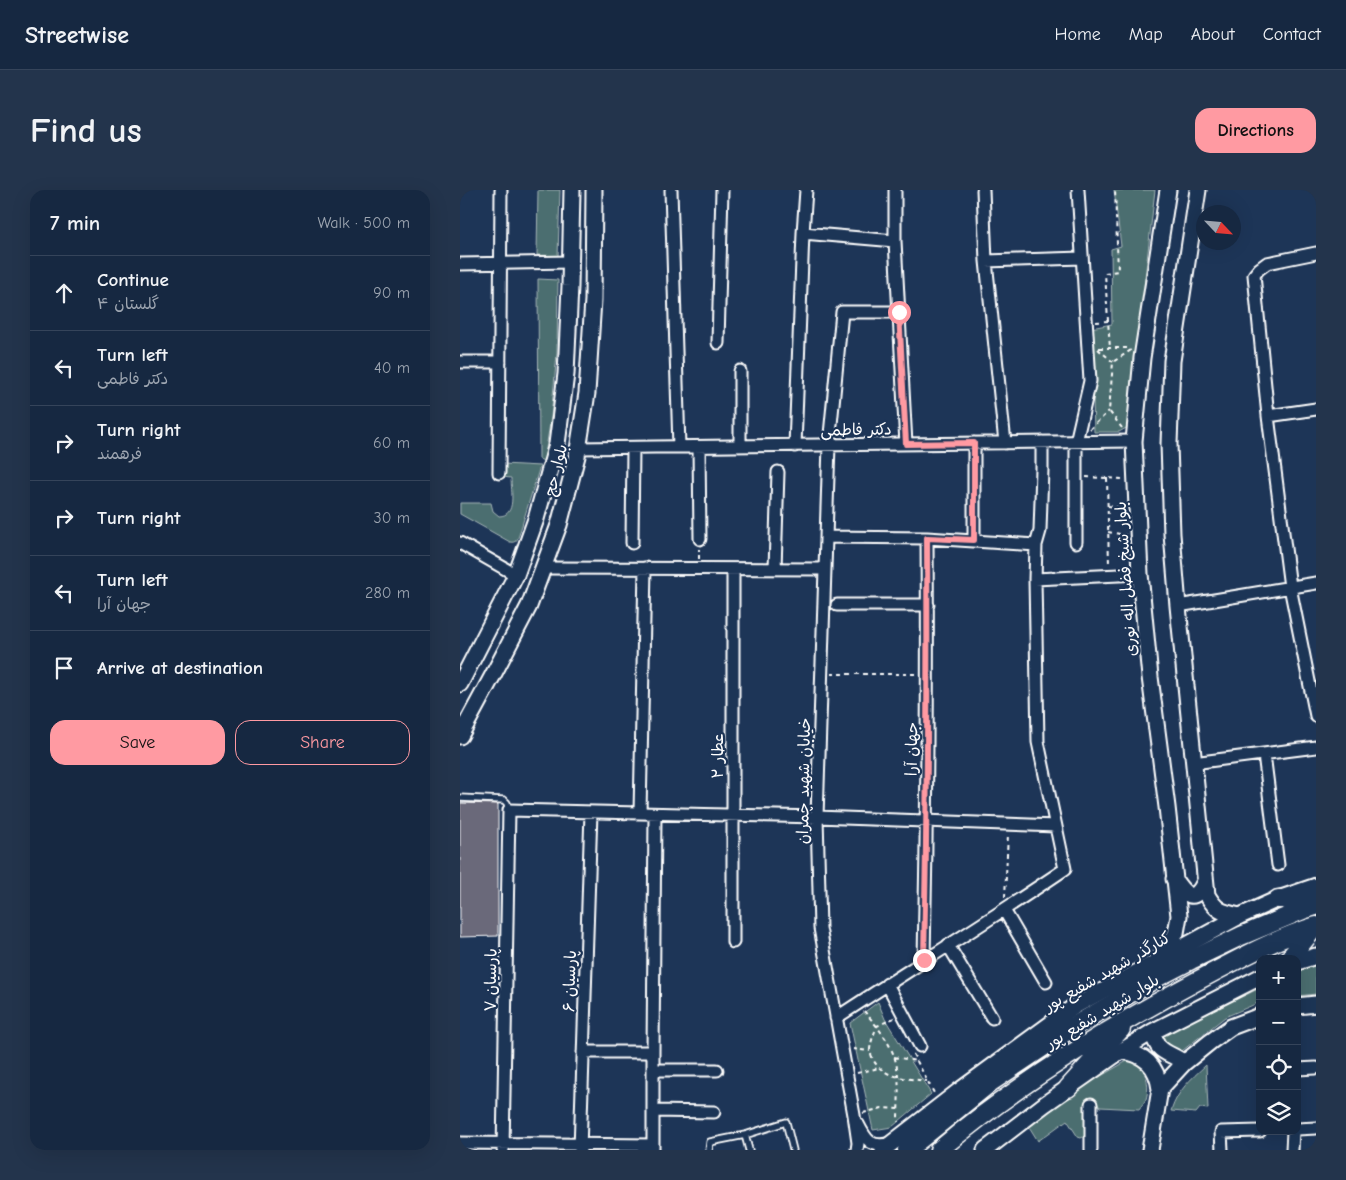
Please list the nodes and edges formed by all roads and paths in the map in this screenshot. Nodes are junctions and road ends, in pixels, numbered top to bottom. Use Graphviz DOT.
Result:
graph roads {
  1 [pos="501,190"];
  2 [pos="572,190"];
  3 [pos="594,190"];
  4 [pos="671,190"];
  5 [pos="722,190"];
  6 [pos="806,190"];
  7 [pos="894,190"];
  8 [pos="983,190"];
  9 [pos="1078,190"];
  10 [pos="1115,190"];
  11 [pos="1168,190"];
  12 [pos="1198,190"];
  13 [pos="803,233"];
  14 [pos="894,241"];
  15 [pos="1316,253"];
  16 [pos="1082,258"];
  17 [pos="986,261"];
  18 [pos="570,262"];
  19 [pos="501,263"];
  20 [pos="460,264"];
  21 [pos="899,312"];
  22 [pos="1108,321"];
  23 [pos="1086,322"];
  24 [pos="718,343"];
  25 [pos="1110,348"];
  26 [pos="460,362"];
  27 [pos="500,362"];
  28 [pos="1114,362"];
  29 [pos="740,370"];
  30 [pos="1316,408"];
  31 [pos="1109,412"];
  32 [pos="1268,416"];
  33 [pos="1134,441"];
  34 [pos="1042,442"];
  35 [pos="1076,442"];
  36 [pos="974,443"];
  37 [pos="1005,443"];
  38 [pos="906,444"];
  39 [pos="829,445"];
  40 [pos="740,446"];
  41 [pos="795,446"];
  42 [pos="679,447"];
  43 [pos="699,447"];
  44 [pos="579,448"];
  45 [pos="633,448"];
  46 [pos="499,472"];
  47 [pos="778,472"];
  48 [pos="1076,476"];
  49 [pos="1107,478"];
  50 [pos="1135,480"];
  51 [pos="1108,506"];
  52 [pos="1137,509"];
  53 [pos="1108,532"];
  54 [pos="1138,536"];
  55 [pos="826,537"];
  56 [pos="927,538"];
  57 [pos="700,539"];
  58 [pos="974,540"];
  59 [pos="632,542"];
  60 [pos="1076,542"];
  61 [pos="460,543"];
  62 [pos="1036,545"];
  63 [pos="544,568"];
  64 [pos="645,568"];
  65 [pos="699,569"];
  66 [pos="734,569"];
  67 [pos="775,569"];
  68 [pos="824,569"];
  69 [pos="1140,574"];
  70 [pos="516,575"];
  71 [pos="1109,575"];
  72 [pos="1035,579"];
  73 [pos="1316,583"];
  74 [pos="1290,587"];
  75 [pos="837,605"];
  76 [pos="928,605"];
  77 [pos="1178,606"];
  78 [pos="822,674"];
  79 [pos="928,674"];
  80 [pos="1312,679"];
  81 [pos="460,684"];
  82 [pos="1316,716"];
  83 [pos="465,719"];
  84 [pos="460,736"];
  85 [pos="1316,748"];
  86 [pos="1264,754"];
  87 [pos="1193,763"];
  88 [pos="460,798"];
  89 [pos="509,810"];
  90 [pos="591,812"];
  91 [pos="640,813"];
  92 [pos="656,814"];
  93 [pos="733,815"];
  94 [pos="817,817"];
  95 [pos="927,822"];
  96 [pos="1009,824"];
  97 [pos="1056,826"];
  98 [pos="1278,865"];
  99 [pos="1174,879"];
  100 [pos="1205,881"];
  101 [pos="1316,886"];
  102 [pos="1278,899"];
  103 [pos="1316,899"];
  104 [pos="1316,906"];
  105 [pos="1004,910"];
  106 [pos="1240,916"];
  107 [pos="1316,927"];
  108 [pos="733,942"];
  109 [pos="948,945"];
  110 [pos="1292,955"];
  111 [pos="1316,956"];
  112 [pos="924,960"];
  113 [pos="1158,960"];
  114 [pos="1301,961"];
  115 [pos="1256,979"];
  116 [pos="1046,982"];
  117 [pos="887,984"];
  118 [pos="858,1004"];
  119 [pos="1316,1004"];
  120 [pos="1301,1006"];
  121 [pos="1256,1017"];
  122 [pos="836,1018"];
  123 [pos="894,1018"];
  124 [pos="992,1018"];
  125 [pos="1131,1018"];
  126 [pos="877,1026"];
  127 [pos="1152,1032"];
  128 [pos="920,1046"];
  129 [pos="841,1047"];
  130 [pos="870,1051"];
  131 [pos="1122,1051"];
  132 [pos="583,1052"];
  133 [pos="653,1052"];
  134 [pos="894,1057"];
  135 [pos="917,1061"];
  136 [pos="1184,1063"];
  137 [pos="879,1068"];
  138 [pos="1316,1068"];
  139 [pos="1301,1069"];
  140 [pos="653,1070"];
  141 [pos="717,1070"];
  142 [pos="846,1076"];
  143 [pos="897,1077"];
  144 [pos="927,1081"];
  145 [pos="1068,1088"];
  146 [pos="1160,1089"];
  147 [pos="1091,1104"];
  148 [pos="898,1109"];
  149 [pos="653,1111"];
  150 [pos="714,1112"];
  151 [pos="854,1115"];
  152 [pos="1316,1128"];
  153 [pos="1301,1129"];
  154 [pos="1256,1131"];
  155 [pos="745,1135"];
  156 [pos="1293,1135"];
  157 [pos="460,1143"];
  158 [pos="895,1145"];
  159 [pos="473,1146"];
  160 [pos="503,1146"];
  161 [pos="580,1147"];
  162 [pos="653,1148"];
  163 [pos="709,1150"];
  164 [pos="749,1150"];
  165 [pos="794,1150"];
  166 [pos="857,1150"];
  167 [pos="938,1150"];
  168 [pos="985,1150"];
  169 [pos="1091,1150"];
  170 [pos="1150,1150"];
  171 [pos="1222,1150"];
  172 [pos="1292,1150"];
  1 -- 19 [label="street"];
  2 -- 18 [label="main road, بلوار حج"];
  3 -- 44 [label="main road, بلوار حج"];
  4 -- 42 [label="street"];
  5 -- 24 [label="street"];
  6 -- 13 [label="street"];
  7 -- 14 [label="street"];
  8 -- 17 [label="street"];
  9 -- 16 [label="street"];
  10 -- 22 [label="path"];
  11 -- 33 [label="main road, بلوار شیخ فضل اله نوری"];
  12 -- 77 [label="main road"];
  13 -- 14 [label="street"];
  13 -- 41 [label="street"];
  14 -- 21 [label="street"];
  15 -- 32 [label="street"];
  16 -- 17 [label="street"];
  16 -- 23 [label="street"];
  17 -- 37 [label="street"];
  18 -- 19 [label="street"];
  18 -- 70 [label="main road, بلوار حج"];
  19 -- 20 [label="street"];
  19 -- 27 [label="street"];
  21 -- 38 [label="street"];
  21 -- 39 [label="street, خیابان شهید چمران"];
  22 -- 23 [label="path"];
  22 -- 25 [label="path"];
  23 -- 35 [label="street"];
  25 -- 28 [label="path"];
  25 -- 28 [label="path"];
  26 -- 27 [label="street"];
  27 -- 46 [label="street"];
  28 -- 31 [label="path"];
  29 -- 40 [label="street"];
  30 -- 32 [label="street"];
  31 -- 33 [label="path"];
  31 -- 35 [label="path"];
  32 -- 74 [label="street"];
  33 -- 35 [label="street, دکتر فاطمی"];
  33 -- 50 [label="main road, بلوار شیخ فضل اله نوری"];
  34 -- 35 [label="street, دکتر فاطمی"];
  34 -- 37 [label="street, دکتر فاطمی"];
  34 -- 62 [label="street"];
  35 -- 48 [label="street"];
  36 -- 37 [label="street, دکتر فاطمی"];
  36 -- 38 [label="street, دکتر فاطمی"];
  36 -- 58 [label="street"];
  38 -- 39 [label="street, دکتر فاطمی"];
  39 -- 41 [label="street, دکتر فاطمی"];
  39 -- 55 [label="street, خیابان شهید چمران"];
  40 -- 41 [label="street, دکتر فاطمی"];
  40 -- 43 [label="street, دکتر فاطمی"];
  42 -- 43 [label="street, دکتر فاطمی"];
  42 -- 45 [label="street, دکتر فاطمی"];
  43 -- 57 [label="street"];
  44 -- 45 [label="street, دکتر فاطمی"];
  44 -- 63 [label="main road, بلوار حج"];
  45 -- 59 [label="street"];
  47 -- 67 [label="street"];
  48 -- 49 [label="path"];
  48 -- 60 [label="street"];
  49 -- 50 [label="path"];
  49 -- 51 [label="path"];
  50 -- 52 [label="main road, بلوار شیخ فضل اله نوری"];
  51 -- 52 [label="path"];
  51 -- 53 [label="path"];
  52 -- 54 [label="main road, بلوار شیخ فضل اله نوری"];
  53 -- 54 [label="path"];
  53 -- 71 [label="path"];
  54 -- 69 [label="main road, بلوار شیخ فضل اله نوری"];
  55 -- 56 [label="street"];
  55 -- 68 [label="street, خیابان شهید چمران"];
  56 -- 58 [label="street"];
  56 -- 76 [label="street, جهان آرا"];
  57 -- 65 [label="path"];
  58 -- 62 [label="street"];
  61 -- 70 [label="street"];
  62 -- 72 [label="street"];
  63 -- 64 [label="street"];
  63 -- 83 [label="main road, بلوار حج"];
  64 -- 65 [label="street"];
  64 -- 91 [label="street"];
  65 -- 66 [label="street"];
  66 -- 67 [label="street"];
  66 -- 93 [label="street, عطار ۲"];
  67 -- 68 [label="street"];
  68 -- 78 [label="street, خیابان شهید چمران"];
  69 -- 71 [label="street"];
  69 -- 99 [label="main road, بلوار شیخ فضل اله نوری"];
  70 -- 81 [label="main road, بلوار حج"];
  71 -- 72 [label="street"];
  72 -- 97 [label="street"];
  73 -- 74 [label="street"];
  74 -- 77 [label="street"];
  74 -- 80 [label="street"];
  75 -- 76 [label="street"];
  76 -- 79 [label="street, جهان آرا"];
  77 -- 87 [label="main road"];
  78 -- 79 [label="path"];
  78 -- 94 [label="street, خیابان شهید چمران"];
  79 -- 95 [label="street, جهان آرا"];
  80 -- 82 [label="street"];
  83 -- 84 [label="main road, بلوار حج"];
  85 -- 86 [label="street"];
  86 -- 87 [label="street"];
  86 -- 98 [label="street"];
  87 -- 100 [label="main road"];
  88 -- 89 [label="lane"];
  89 -- 90 [label="street"];
  89 -- 160 [label="street, پارسیان ۷"];
  90 -- 91 [label="street"];
  90 -- 132 [label="street, پارسیان ۶"];
  91 -- 92 [label="street"];
  92 -- 93 [label="street"];
  92 -- 133 [label="street"];
  93 -- 94 [label="street"];
  93 -- 108 [label="street, عطار ۲"];
  94 -- 95 [label="street"];
  94 -- 122 [label="street, خیابان شهید چمران"];
  95 -- 96 [label="street"];
  95 -- 112 [label="street, جهان آرا"];
  96 -- 97 [label="street"];
  96 -- 105 [label="path"];
  97 -- 105 [label="street"];
  99 -- 100 [label="main road"];
  99 -- 113 [label="main road, بلوار شیخ فضل اله نوری"];
  100 -- 106 [label="main road"];
  101 -- 102 [label="main road, کنارگذر شهید شفیع پور"];
  102 -- 103 [label="main road"];
  102 -- 106 [label="main road, کنارگذر شهید شفیع پور"];
  104 -- 158 [label="main road, بلوار شهید شفیع پور"];
  105 -- 109 [label="street"];
  105 -- 116 [label="street"];
  106 -- 113 [label="main road, کنارگذر شهید شفیع پور"];
  107 -- 110 [label="main road"];
  107 -- 125 [label="main road, بلوار شهید شفیع پور"];
  109 -- 112 [label="street"];
  109 -- 124 [label="street"];
  111 -- 114 [label="main road"];
  112 -- 117 [label="street"];
  113 -- 158 [label="main road, کنارگذر شهید شفیع پور"];
  115 -- 127 [label="main road"];
  117 -- 118 [label="street"];
  117 -- 128 [label="street"];
  118 -- 122 [label="street"];
  118 -- 126 [label="path"];
  119 -- 120 [label="main road"];
  121 -- 136 [label="main road"];
  122 -- 129 [label="street, خیابان شهید چمران"];
  123 -- 126 [label="path"];
  125 -- 145 [label="main road"];
  125 -- 167 [label="main road, بلوار شهید شفیع پور"];
  126 -- 130 [label="path"];
  126 -- 134 [label="path"];
  127 -- 131 [label="main road"];
  127 -- 136 [label="main road"];
  129 -- 130 [label="path"];
  129 -- 142 [label="street, خیابان شهید چمران"];
  130 -- 137 [label="path"];
  131 -- 145 [label="main road"];
  131 -- 146 [label="main road"];
  132 -- 133 [label="street"];
  132 -- 161 [label="street, پارسیان ۶"];
  133 -- 140 [label="street"];
  134 -- 135 [label="path"];
  134 -- 143 [label="path"];
  136 -- 146 [label="main road"];
  137 -- 142 [label="path"];
  137 -- 143 [label="path"];
  138 -- 139 [label="street"];
  140 -- 141 [label="street"];
  140 -- 149 [label="street"];
  142 -- 151 [label="street, خیابان شهید چمران"];
  143 -- 144 [label="path"];
  143 -- 148 [label="path"];
  145 -- 168 [label="main road"];
  146 -- 170 [label="main road"];
  147 -- 169 [label="street"];
  148 -- 151 [label="path"];
  148 -- 158 [label="path"];
  149 -- 150 [label="street"];
  149 -- 162 [label="street"];
  151 -- 158 [label="street"];
  151 -- 166 [label="street"];
  152 -- 153 [label="street"];
  154 -- 171 [label="street"];
  155 -- 163 [label="lane"];
  155 -- 164 [label="lane"];
  155 -- 165 [label="lane"];
  156 -- 172 [label="street"];
  157 -- 159 [label="street"];
  159 -- 160 [label="street"];
  160 -- 161 [label="street"];
  161 -- 162 [label="street"];
}
